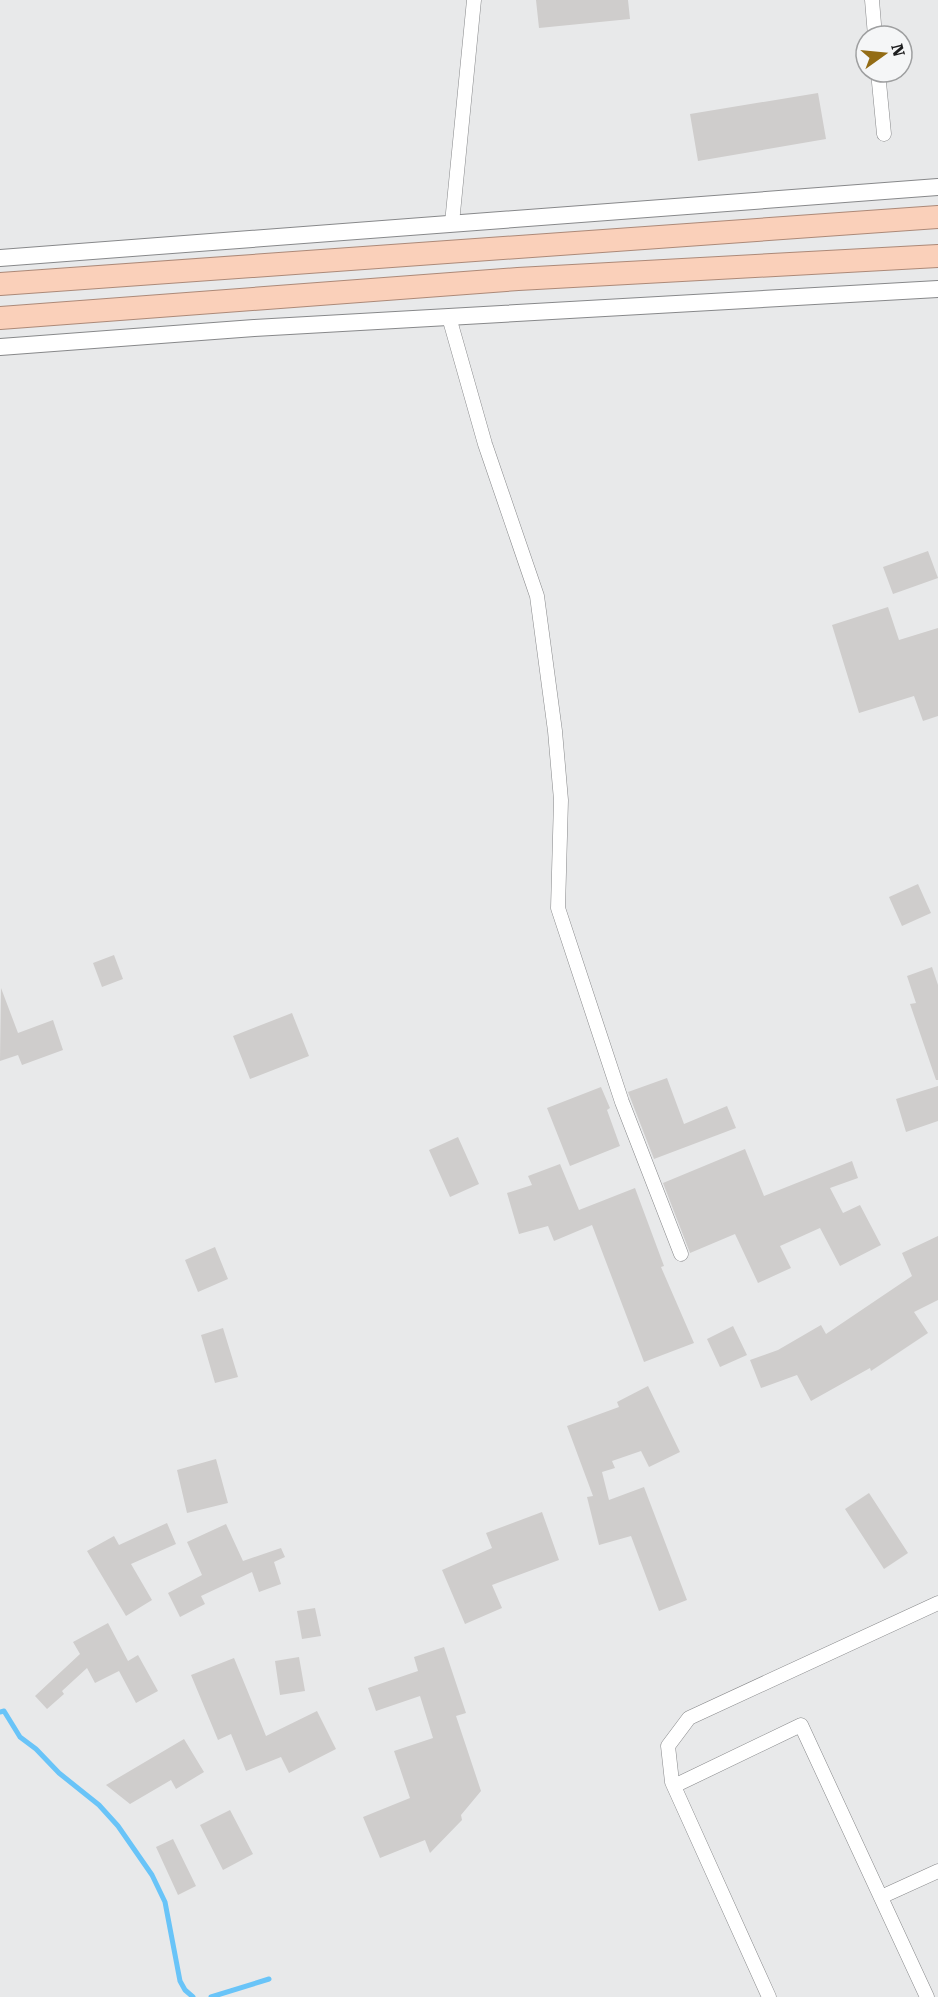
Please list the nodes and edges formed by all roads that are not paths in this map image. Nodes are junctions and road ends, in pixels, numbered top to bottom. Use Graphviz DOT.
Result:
graph roads {
  1 [pos="474,0"];
  2 [pos="872,0"];
  3 [pos="874,24"];
  4 [pos="879,84"];
  5 [pos="884,134"];
  6 [pos="938,187"];
  7 [pos="938,217"];
  8 [pos="452,223"];
  9 [pos="938,256"];
  10 [pos="0,258"];
  11 [pos="0,284"];
  12 [pos="938,288"];
  13 [pos="449,317"];
  14 [pos="0,318"];
  15 [pos="0,347"];
  16 [pos="681,1254"];
  17 [pos="938,1603"];
  18 [pos="674,1786"];
  19 [pos="938,1870"];
  20 [pos="881,1897"];
  21 [pos="769,1997"];
  22 [pos="927,1997"];
  1 -- 8 [label="street"];
  2 -- 3 [label="street"];
  4 -- 5 [label="street"];
  6 -- 8 [label="street"];
  7 -- 11 [label="highway"];
  8 -- 10 [label="street"];
  9 -- 14 [label="highway"];
  12 -- 13 [label="street"];
  13 -- 15 [label="street"];
  13 -- 16 [label="street"];
  17 -- 18 [label="street"];
  18 -- 20 [label="street"];
  18 -- 21 [label="street"];
  19 -- 20 [label="street"];
  20 -- 22 [label="street"];
}
